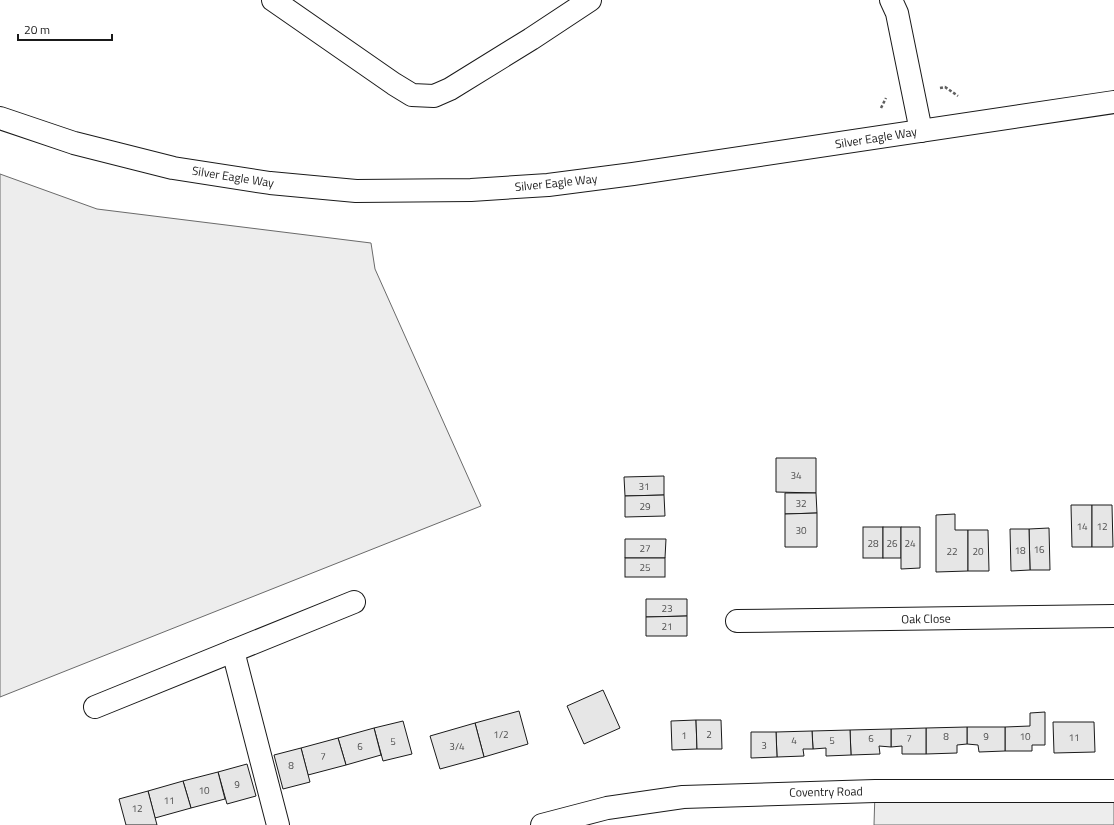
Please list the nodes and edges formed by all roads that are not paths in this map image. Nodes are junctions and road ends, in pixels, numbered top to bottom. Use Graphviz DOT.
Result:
graph roads {
  1 [pos="273,0"];
  2 [pos="590,0"];
  3 [pos="891,0"];
  4 [pos="1114,102"];
  5 [pos="0,118"];
  6 [pos="921,131"];
  7 [pos="354,602"];
  8 [pos="1114,616"];
  9 [pos="737,621"];
  10 [pos="233,652"];
  11 [pos="95,708"];
  12 [pos="1114,791"];
  13 [pos="278,825"];
  14 [pos="542,825"];
  1 -- 2 [label="street"];
  3 -- 6 [label="street"];
  4 -- 6 [label="street, Silver Eagle Way"];
  5 -- 6 [label="street, Silver Eagle Way"];
  7 -- 10 [label="street"];
  8 -- 9 [label="street, Oak Close"];
  10 -- 11 [label="street"];
  10 -- 13 [label="street"];
  12 -- 14 [label="street, Coventry Road"];
}
